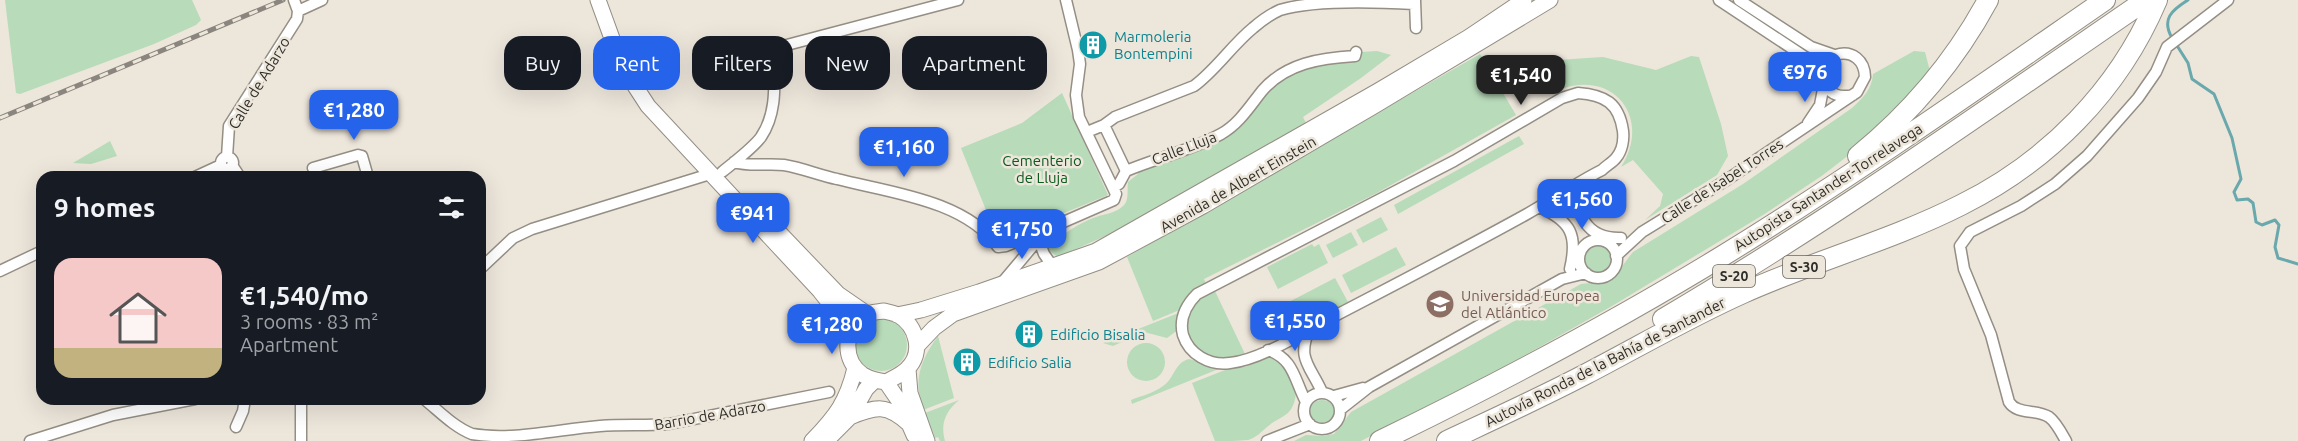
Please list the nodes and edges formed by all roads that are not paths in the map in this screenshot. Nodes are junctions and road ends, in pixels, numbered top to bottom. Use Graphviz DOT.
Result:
graph roads {
  1 [pos="322,0"];
  2 [pos="598,0"];
  3 [pos="609,0"];
  4 [pos="958,0"];
  5 [pos="1066,0"];
  6 [pos="1524,0"];
  7 [pos="1550,0"];
  8 [pos="1719,0"];
  9 [pos="1739,0"];
  10 [pos="1988,0"];
  11 [pos="2105,0"];
  12 [pos="2146,0"];
  13 [pos="2157,0"];
  14 [pos="2228,0"];
  15 [pos="1414,2"];
  16 [pos="1283,4"];
  17 [pos="297,6"];
  18 [pos="1416,28"];
  19 [pos="1356,52"];
  20 [pos="1834,55"];
  21 [pos="1823,79"];
  22 [pos="1853,95"];
  23 [pos="1104,125"];
  24 [pos="1801,129"];
  25 [pos="1087,132"];
  26 [pos="227,162"];
  27 [pos="313,168"];
  28 [pos="722,169"];
  29 [pos="208,171"];
  30 [pos="235,171"];
  31 [pos="366,171"];
  32 [pos="1126,171"];
  33 [pos="1582,182"];
  34 [pos="1113,186"];
  35 [pos="1539,207"];
  36 [pos="1059,224"];
  37 [pos="1642,232"];
  38 [pos="1049,234"];
  39 [pos="1621,238"];
  40 [pos="1610,244"];
  41 [pos="36,254"];
  42 [pos="1616,256"];
  43 [pos="1579,258"];
  44 [pos="486,263"];
  45 [pos="1053,267"];
  46 [pos="1570,269"];
  47 [pos="0,271"];
  48 [pos="1586,273"];
  49 [pos="1562,279"];
  50 [pos="1001,284"];
  51 [pos="867,314"];
  52 [pos="897,315"];
  53 [pos="1310,328"];
  54 [pos="848,336"];
  55 [pos="1568,344"];
  56 [pos="918,346"];
  57 [pos="1268,350"];
  58 [pos="855,368"];
  59 [pos="908,369"];
  60 [pos="881,381"];
  61 [pos="1369,387"];
  62 [pos="830,392"];
  63 [pos="1322,392"];
  64 [pos="1334,396"];
  65 [pos="1306,402"];
  66 [pos="164,405"];
  67 [pos="244,405"];
  68 [pos="301,405"];
  69 [pos="431,405"];
  70 [pos="1341,409"];
  71 [pos="850,417"];
  72 [pos="909,424"];
  73 [pos="1310,424"];
  74 [pos="236,427"];
  75 [pos="30,441"];
  76 [pos="301,441"];
  77 [pos="812,441"];
  78 [pos="826,441"];
  79 [pos="916,441"];
  80 [pos="927,441"];
  81 [pos="1267,441"];
  82 [pos="1380,441"];
  83 [pos="1440,441"];
  84 [pos="1447,441"];
  85 [pos="2066,441"];
  1 -- 17 [label="street, Calle de Adarzo"];
  2 -- 28 [label="main road"];
  3 -- 28 [label="main road"];
  4 -- 28 [label="street"];
  5 -- 25 [label="street"];
  6 -- 45 [label="main road, Avenida de Albert Einstein"];
  7 -- 56 [label="main road, Avenida de Albert Einstein"];
  8 -- 21 [label="street"];
  9 -- 20 [label="street"];
  10 -- 55 [label="highway"];
  11 -- 55 [label="highway, Autopista Santander-Torrelavega / S-20"];
  12 -- 83 [label="highway, Autopista Santander-Torrelavega / S-20"];
  13 -- 84 [label="highway, Autovía Ronda de la Bahía de Santander / S-30"];
  14 -- 85 [label="street"];
  15 -- 16 [label="street"];
  15 -- 18 [label="street"];
  16 -- 23 [label="street"];
  17 -- 26 [label="street, Calle de Adarzo"];
  19 -- 32 [label="street, Calle Lluja"];
  20 -- 21 [label="street"];
  20 -- 22 [label="street"];
  21 -- 22 [label="street"];
  21 -- 24 [label="street, Calle de Isabel Torres"];
  22 -- 24 [label="street, Calle de Isabel Torres"];
  23 -- 25 [label="street"];
  23 -- 32 [label="street"];
  24 -- 37 [label="street, Calle de Isabel Torres"];
  25 -- 34 [label="street"];
  26 -- 29 [label="street"];
  26 -- 30 [label="street"];
  27 -- 31 [label="street"];
  28 -- 36 [label="street, Calle Lluja"];
  28 -- 44 [label="street"];
  28 -- 51 [label="main road"];
  28 -- 54 [label="main road"];
  32 -- 34 [label="street, Calle Lluja"];
  33 -- 35 [label="street"];
  33 -- 39 [label="street"];
  33 -- 57 [label="street"];
  34 -- 36 [label="street, Calle Lluja"];
  35 -- 46 [label="street"];
  35 -- 53 [label="street"];
  36 -- 38 [label="street, Calle Lluja"];
  37 -- 39 [label="street, Calle de Isabel Torres"];
  37 -- 42 [label="street, Calle de Isabel Torres"];
  38 -- 45 [label="street"];
  38 -- 50 [label="street, Calle Lluja"];
  39 -- 40 [label="street, Calle de Isabel Torres"];
  40 -- 42 [label="street"];
  40 -- 43 [label="street"];
  41 -- 47 [label="street"];
  42 -- 48 [label="street"];
  43 -- 46 [label="street"];
  43 -- 48 [label="street"];
  45 -- 50 [label="main road, Avenida de Albert Einstein"];
  46 -- 49 [label="street"];
  48 -- 49 [label="street"];
  49 -- 61 [label="street"];
  50 -- 52 [label="main road, Avenida de Albert Einstein"];
  51 -- 52 [label="main road"];
  51 -- 54 [label="main road"];
  52 -- 56 [label="main road"];
  53 -- 57 [label="street"];
  53 -- 63 [label="street"];
  54 -- 58 [label="main road"];
  55 -- 82 [label="highway, Autopista Santander-Torrelavega / S-20"];
  56 -- 59 [label="main road"];
  57 -- 65 [label="street"];
  58 -- 60 [label="main road"];
  58 -- 77 [label="main road"];
  59 -- 60 [label="main road"];
  59 -- 80 [label="main road"];
  60 -- 71 [label="main road"];
  60 -- 72 [label="main road"];
  61 -- 64 [label="street"];
  61 -- 70 [label="street"];
  62 -- 69 [label="street, Barrio de Adarzo"];
  63 -- 64 [label="street"];
  63 -- 65 [label="street"];
  64 -- 70 [label="street"];
  65 -- 73 [label="street"];
  66 -- 75 [label="street"];
  67 -- 74 [label="street"];
  68 -- 76 [label="street"];
  70 -- 73 [label="street"];
  71 -- 72 [label="main road"];
  71 -- 78 [label="main road"];
  72 -- 79 [label="main road"];
  73 -- 81 [label="street"];
}
